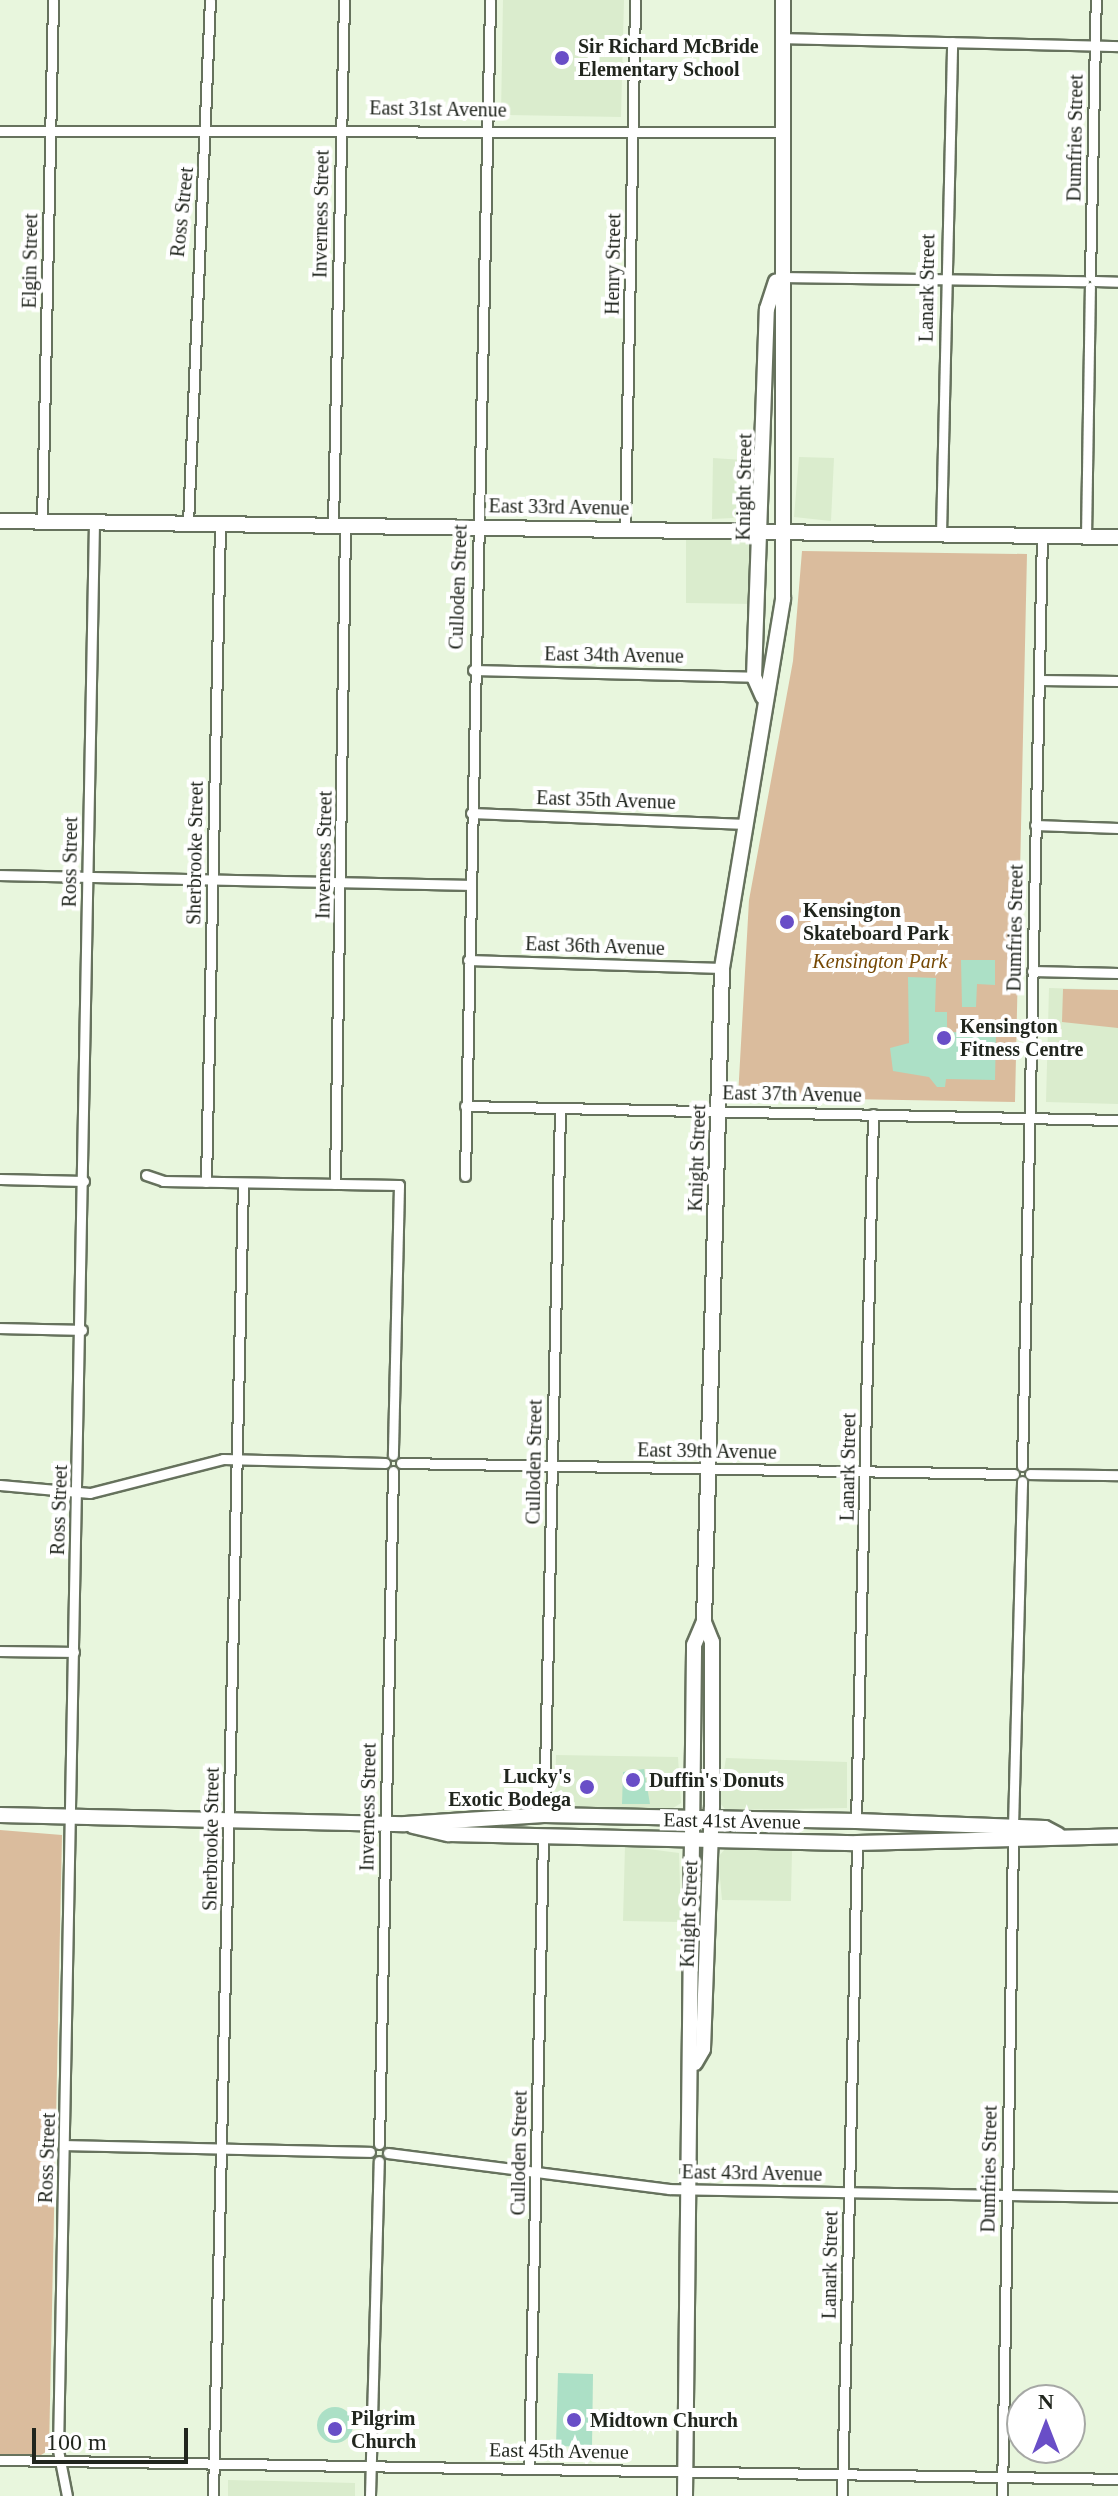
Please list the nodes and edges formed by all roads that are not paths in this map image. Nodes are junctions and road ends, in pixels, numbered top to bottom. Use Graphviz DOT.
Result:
graph roads {
  1 [pos="53,0"];
  2 [pos="210,0"];
  3 [pos="344,0"];
  4 [pos="490,0"];
  5 [pos="635,0"];
  6 [pos="783,0"];
  7 [pos="1096,0"];
  8 [pos="782,38"];
  9 [pos="952,42"];
  10 [pos="1095,46"];
  11 [pos="1118,46"];
  12 [pos="488,128"];
  13 [pos="634,129"];
  14 [pos="341,130"];
  15 [pos="0,131"];
  16 [pos="53,132"];
  17 [pos="780,132"];
  18 [pos="210,134"];
  19 [pos="778,277"];
  20 [pos="945,278"];
  21 [pos="1090,281"];
  22 [pos="1118,282"];
  23 [pos="0,521"];
  24 [pos="42,522"];
  25 [pos="94,523"];
  26 [pos="188,524"];
  27 [pos="220,525"];
  28 [pos="339,525"];
  29 [pos="477,526"];
  30 [pos="625,528"];
  31 [pos="764,530"];
  32 [pos="785,531"];
  33 [pos="941,534"];
  34 [pos="1042,536"];
  35 [pos="1086,537"];
  36 [pos="1118,537"];
  37 [pos="473,670"];
  38 [pos="754,677"];
  39 [pos="1040,680"];
  40 [pos="1118,681"];
  41 [pos="763,697"];
  42 [pos="471,813"];
  43 [pos="740,824"];
  44 [pos="1035,825"];
  45 [pos="1118,828"];
  46 [pos="0,875"];
  47 [pos="88,877"];
  48 [pos="212,879"];
  49 [pos="341,881"];
  50 [pos="469,885"];
  51 [pos="468,960"];
  52 [pos="722,968"];
  53 [pos="1032,971"];
  54 [pos="1118,973"];
  55 [pos="465,1106"];
  56 [pos="560,1108"];
  57 [pos="718,1111"];
  58 [pos="873,1114"];
  59 [pos="1028,1117"];
  60 [pos="1118,1120"];
  61 [pos="146,1175"];
  62 [pos="465,1176"];
  63 [pos="0,1179"];
  64 [pos="84,1181"];
  65 [pos="206,1182"];
  66 [pos="243,1183"];
  67 [pos="335,1184"];
  68 [pos="0,1328"];
  69 [pos="82,1330"];
  70 [pos="393,1455"];
  71 [pos="236,1458"];
  72 [pos="385,1463"];
  73 [pos="552,1466"];
  74 [pos="397,1467"];
  75 [pos="708,1469"];
  76 [pos="866,1472"];
  77 [pos="1118,1475"];
  78 [pos="1022,1476"];
  79 [pos="0,1485"];
  80 [pos="78,1490"];
  81 [pos="704,1622"];
  82 [pos="0,1651"];
  83 [pos="74,1652"];
  84 [pos="0,1815"];
  85 [pos="544,1815"];
  86 [pos="71,1817"];
  87 [pos="690,1818"];
  88 [pos="711,1818"];
  89 [pos="229,1820"];
  90 [pos="856,1821"];
  91 [pos="386,1823"];
  92 [pos="405,1824"];
  93 [pos="1013,1827"];
  94 [pos="1058,1835"];
  95 [pos="1118,1836"];
  96 [pos="543,1837"];
  97 [pos="689,1840"];
  98 [pos="711,1840"];
  99 [pos="1013,1842"];
  100 [pos="857,1843"];
  101 [pos="695,2063"];
  102 [pos="379,2144"];
  103 [pos="66,2145"];
  104 [pos="221,2149"];
  105 [pos="370,2152"];
  106 [pos="388,2153"];
  107 [pos="379,2161"];
  108 [pos="537,2172"];
  109 [pos="691,2190"];
  110 [pos="849,2193"];
  111 [pos="1007,2194"];
  112 [pos="1118,2197"];
  113 [pos="0,2460"];
  114 [pos="63,2461"];
  115 [pos="214,2463"];
  116 [pos="370,2466"];
  117 [pos="529,2469"];
  118 [pos="685,2472"];
  119 [pos="843,2475"];
  120 [pos="1002,2478"];
  121 [pos="1118,2479"];
  122 [pos="67,2496"];
  123 [pos="213,2496"];
  124 [pos="370,2496"];
  125 [pos="685,2496"];
  126 [pos="842,2496"];
  127 [pos="1002,2496"];
  1 -- 16 [label="street, Elgin Street"];
  2 -- 18 [label="street, Ross Street"];
  3 -- 14 [label="street, Inverness Street"];
  4 -- 12 [label="street, Culloden Street"];
  5 -- 13 [label="street, Henry Street"];
  6 -- 8 [label="main road, Knight Street"];
  7 -- 10 [label="street, Dumfries Street"];
  8 -- 9 [label="street"];
  8 -- 17 [label="main road, Knight Street"];
  9 -- 10 [label="street"];
  9 -- 20 [label="street, Lanark Street"];
  10 -- 11 [label="street"];
  10 -- 21 [label="street, Dumfries Street"];
  12 -- 13 [label="street, East 31st Avenue"];
  12 -- 14 [label="street, East 31st Avenue"];
  12 -- 29 [label="street, Culloden Street"];
  13 -- 17 [label="street, East 31st Avenue"];
  13 -- 30 [label="street, Henry Street"];
  14 -- 18 [label="street, East 31st Avenue"];
  14 -- 28 [label="street, Inverness Street"];
  15 -- 16 [label="street, East 31st Avenue"];
  16 -- 18 [label="street, East 31st Avenue"];
  16 -- 24 [label="street, Elgin Street"];
  17 -- 19 [label="main road, Knight Street"];
  18 -- 26 [label="street, Ross Street"];
  19 -- 20 [label="street"];
  19 -- 31 [label="main road, Knight Street"];
  19 -- 32 [label="main road, Knight Street"];
  20 -- 21 [label="street"];
  20 -- 33 [label="street, Lanark Street"];
  21 -- 22 [label="street"];
  21 -- 35 [label="street, Dumfries Street"];
  23 -- 24 [label="main road, East 33rd Avenue"];
  24 -- 25 [label="main road, East 33rd Avenue"];
  25 -- 26 [label="main road, East 33rd Avenue"];
  25 -- 47 [label="street, Ross Street"];
  26 -- 27 [label="main road, East 33rd Avenue"];
  27 -- 28 [label="main road, East 33rd Avenue"];
  27 -- 48 [label="street, Sherbrooke Street"];
  28 -- 29 [label="main road, East 33rd Avenue"];
  28 -- 49 [label="street, Inverness Street"];
  29 -- 30 [label="main road, East 33rd Avenue"];
  29 -- 37 [label="street, Culloden Street"];
  30 -- 31 [label="main road, East 33rd Avenue"];
  31 -- 32 [label="main road, East 33rd Avenue"];
  31 -- 38 [label="main road, Knight Street"];
  32 -- 33 [label="main road, East 33rd Avenue"];
  32 -- 41 [label="main road, Knight Street"];
  33 -- 34 [label="main road, East 33rd Avenue"];
  34 -- 35 [label="main road, East 33rd Avenue"];
  34 -- 39 [label="street, Dumfries Street"];
  35 -- 36 [label="main road, East 33rd Avenue"];
  37 -- 38 [label="street, East 34th Avenue"];
  37 -- 42 [label="street, Culloden Street"];
  38 -- 41 [label="main road, Knight Street"];
  39 -- 40 [label="street"];
  39 -- 44 [label="street, Dumfries Street"];
  41 -- 43 [label="main road, Knight Street"];
  42 -- 43 [label="street, East 35th Avenue"];
  42 -- 50 [label="street, Culloden Street"];
  43 -- 52 [label="main road, Knight Street"];
  44 -- 45 [label="street"];
  44 -- 53 [label="street, Dumfries Street"];
  46 -- 47 [label="street"];
  47 -- 48 [label="street"];
  47 -- 64 [label="street, Ross Street"];
  48 -- 49 [label="street"];
  48 -- 65 [label="street, Sherbrooke Street"];
  49 -- 50 [label="street"];
  49 -- 67 [label="street, Inverness Street"];
  50 -- 51 [label="street, Culloden Street"];
  51 -- 52 [label="street, East 36th Avenue"];
  51 -- 55 [label="street, Culloden Street"];
  52 -- 57 [label="main road, Knight Street"];
  53 -- 54 [label="street"];
  53 -- 59 [label="street, Dumfries Street"];
  55 -- 56 [label="street, East 37th Avenue"];
  55 -- 62 [label="street, Culloden Street"];
  56 -- 57 [label="street, East 37th Avenue"];
  56 -- 73 [label="street, Culloden Street"];
  57 -- 58 [label="street, East 37th Avenue"];
  57 -- 75 [label="main road, Knight Street"];
  58 -- 59 [label="street, East 37th Avenue"];
  58 -- 76 [label="street, Lanark Street"];
  59 -- 60 [label="street, East 37th Avenue"];
  59 -- 78 [label="street, Dumfries Street"];
  61 -- 65 [label="street"];
  63 -- 64 [label="street"];
  64 -- 69 [label="street, Ross Street"];
  65 -- 66 [label="street"];
  66 -- 67 [label="street"];
  66 -- 71 [label="street, Sherbrooke Street"];
  67 -- 70 [label="street"];
  68 -- 69 [label="street"];
  69 -- 80 [label="street, Ross Street"];
  70 -- 72 [label="street"];
  70 -- 74 [label="street"];
  71 -- 72 [label="street"];
  71 -- 80 [label="street"];
  71 -- 89 [label="street, Sherbrooke Street"];
  72 -- 74 [label="street"];
  73 -- 74 [label="street, East 39th Avenue"];
  73 -- 75 [label="street, East 39th Avenue"];
  73 -- 85 [label="street, Culloden Street"];
  74 -- 91 [label="street, Inverness Street"];
  75 -- 76 [label="street, East 39th Avenue"];
  75 -- 81 [label="main road, Knight Street"];
  76 -- 78 [label="street, East 39th Avenue"];
  76 -- 90 [label="street, Lanark Street"];
  77 -- 78 [label="street, East 39th Avenue"];
  78 -- 93 [label="street"];
  79 -- 80 [label="street"];
  80 -- 83 [label="street, Ross Street"];
  81 -- 87 [label="main road, Knight Street"];
  81 -- 88 [label="main road, Knight Street"];
  82 -- 83 [label="street"];
  83 -- 86 [label="street, Ross Street"];
  84 -- 86 [label="main road, East 41st Avenue"];
  85 -- 87 [label="main road, East 41st Avenue"];
  85 -- 92 [label="main road, East 41st Avenue"];
  86 -- 89 [label="main road, East 41st Avenue"];
  86 -- 103 [label="street, Ross Street"];
  87 -- 88 [label="main road, East 41st Avenue"];
  87 -- 97 [label="main road, Knight Street"];
  88 -- 90 [label="main road, East 41st Avenue"];
  88 -- 98 [label="main road, Knight Street"];
  89 -- 91 [label="main road, East 41st Avenue"];
  89 -- 104 [label="street, Sherbrooke Street"];
  90 -- 93 [label="main road, East 41st Avenue"];
  91 -- 92 [label="main road, East 41st Avenue"];
  91 -- 102 [label="street, Inverness Street"];
  92 -- 96 [label="main road, East 41st Avenue"];
  93 -- 94 [label="main road, East 41st Avenue"];
  94 -- 95 [label="main road, East 41st Avenue"];
  94 -- 99 [label="main road, East 41st Avenue"];
  96 -- 97 [label="main road, East 41st Avenue"];
  96 -- 108 [label="street, Culloden Street"];
  97 -- 98 [label="main road, East 41st Avenue"];
  97 -- 101 [label="main road, Knight Street"];
  98 -- 100 [label="main road, East 41st Avenue"];
  98 -- 101 [label="main road, Knight Street"];
  99 -- 100 [label="main road, East 41st Avenue"];
  99 -- 111 [label="street, Dumfries Street"];
  100 -- 110 [label="street, Lanark Street"];
  101 -- 109 [label="main road, Knight Street"];
  102 -- 105 [label="street"];
  102 -- 106 [label="street"];
  103 -- 104 [label="street"];
  103 -- 114 [label="street, Ross Street"];
  104 -- 105 [label="street"];
  104 -- 115 [label="street, Sherbrooke Street"];
  105 -- 107 [label="street"];
  106 -- 107 [label="street"];
  106 -- 108 [label="street, East 43rd Avenue"];
  107 -- 116 [label="street"];
  108 -- 109 [label="street, East 43rd Avenue"];
  108 -- 117 [label="street, Culloden Street"];
  109 -- 110 [label="street, East 43rd Avenue"];
  109 -- 118 [label="main road, Knight Street"];
  110 -- 111 [label="street, East 43rd Avenue"];
  110 -- 119 [label="street, Lanark Street"];
  111 -- 112 [label="street, East 43rd Avenue"];
  111 -- 120 [label="street, Dumfries Street"];
  113 -- 114 [label="street, East 45th Avenue"];
  114 -- 115 [label="street, East 45th Avenue"];
  114 -- 122 [label="street, Ross Street"];
  115 -- 116 [label="street, East 45th Avenue"];
  115 -- 123 [label="street, Sherbrooke Street"];
  116 -- 117 [label="street, East 45th Avenue"];
  116 -- 124 [label="street"];
  117 -- 118 [label="street, East 45th Avenue"];
  118 -- 119 [label="street, East 45th Avenue"];
  118 -- 125 [label="main road, Knight Street"];
  119 -- 120 [label="street, East 45th Avenue"];
  119 -- 126 [label="street, Lanark Street"];
  120 -- 121 [label="street, East 45th Avenue"];
  120 -- 127 [label="street, Dumfries Street"];
}
